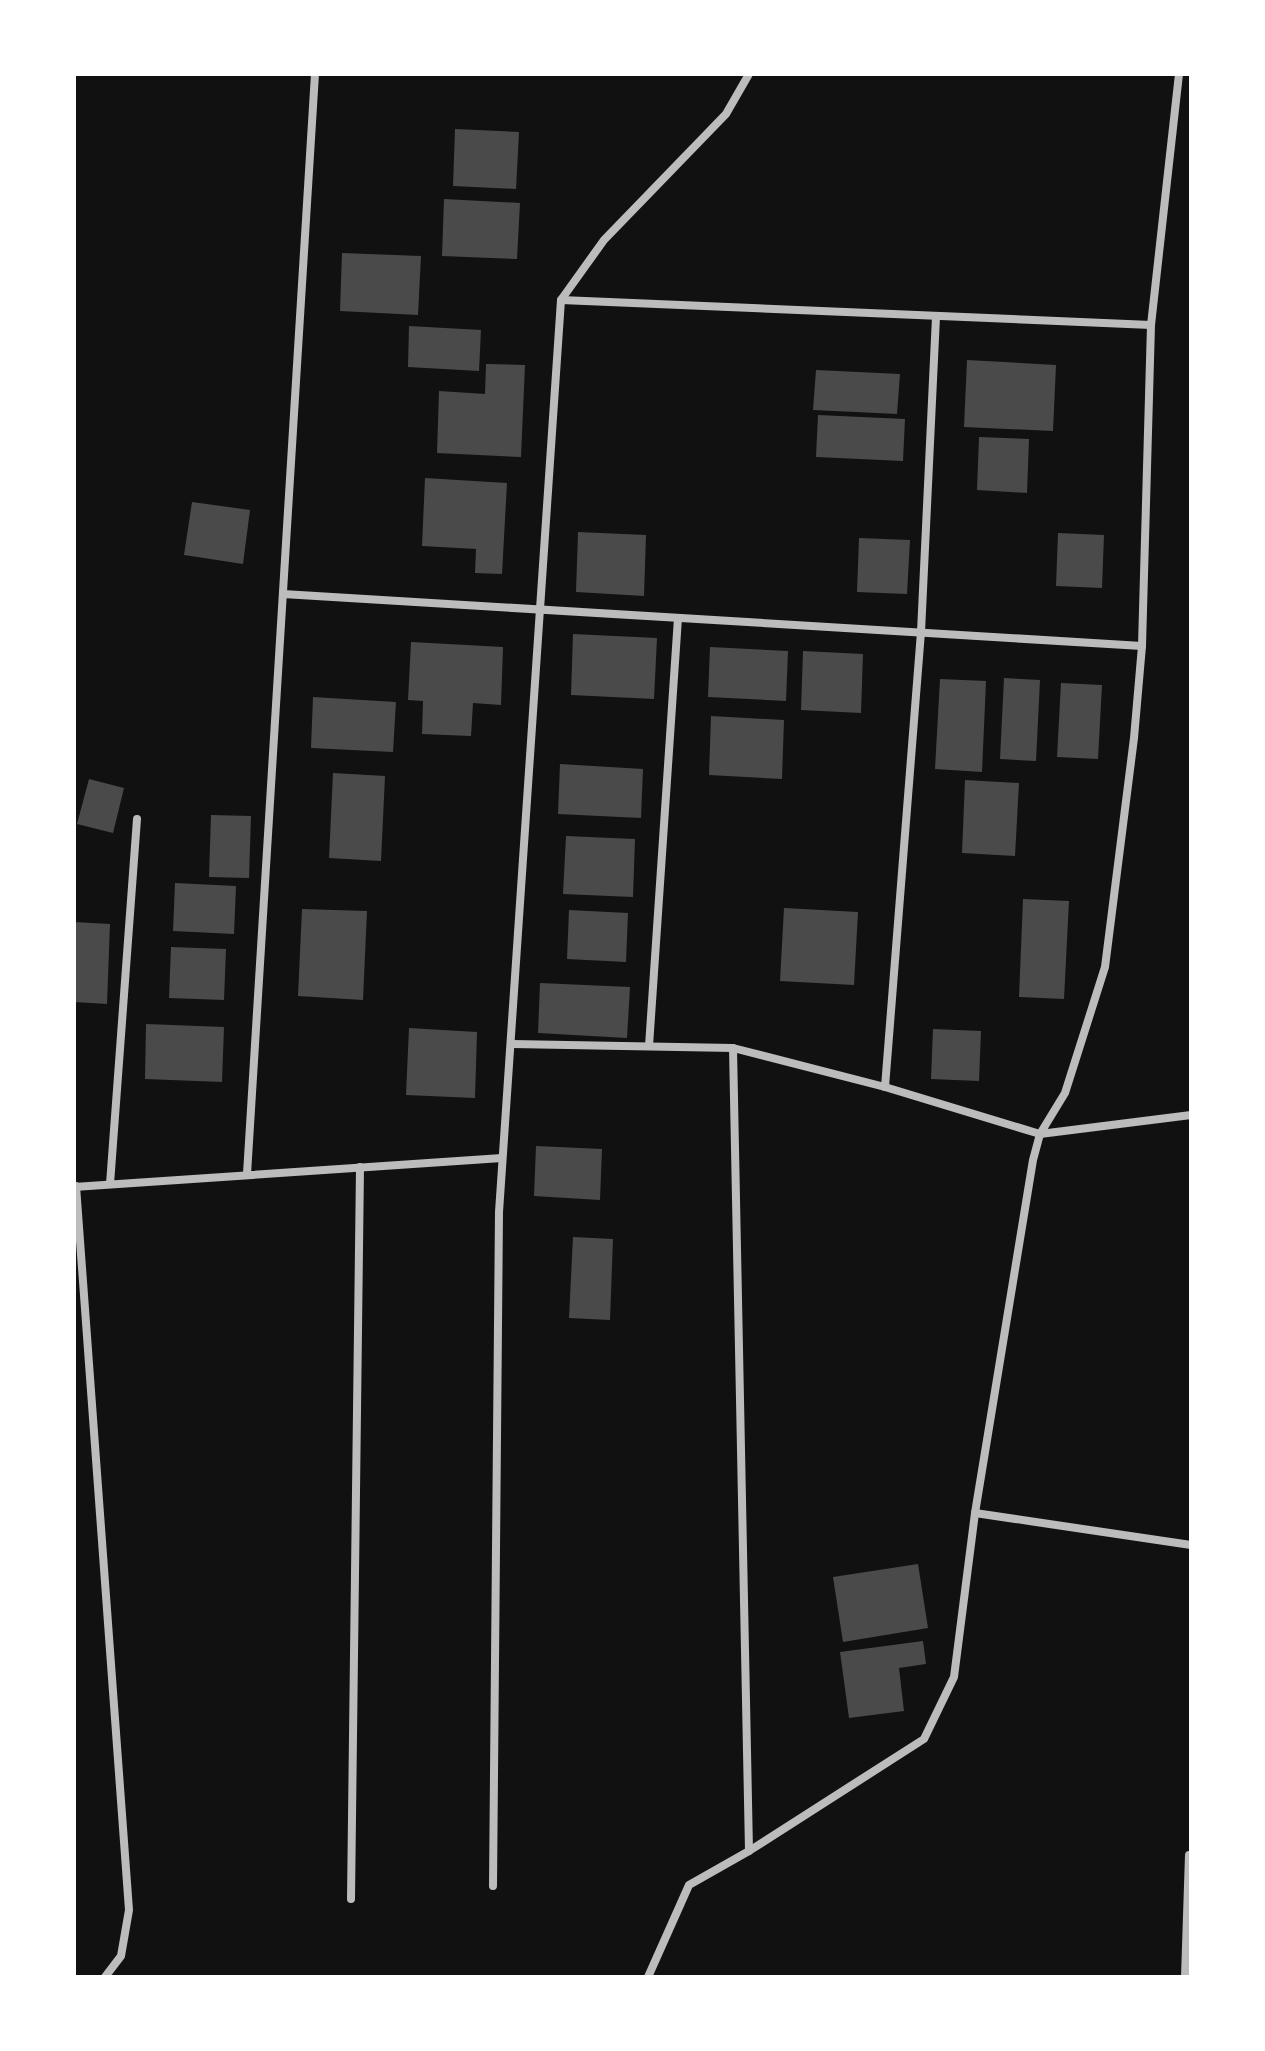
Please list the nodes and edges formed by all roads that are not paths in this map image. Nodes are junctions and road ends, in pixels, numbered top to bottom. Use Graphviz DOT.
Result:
graph roads {
  1 [pos="315,74"];
  2 [pos="749,74"];
  3 [pos="1179,74"];
  4 [pos="561,300"];
  5 [pos="936,317"];
  6 [pos="1151,325"];
  7 [pos="283,594"];
  8 [pos="539,610"];
  9 [pos="678,618"];
  10 [pos="921,632"];
  11 [pos="1142,646"];
  12 [pos="137,819"];
  13 [pos="512,1044"];
  14 [pos="649,1046"];
  15 [pos="733,1048"];
  16 [pos="885,1087"];
  17 [pos="1191,1115"];
  18 [pos="1040,1134"];
  19 [pos="502,1158"];
  20 [pos="360,1167"];
  21 [pos="247,1174"];
  22 [pos="110,1184"];
  23 [pos="75,1186"];
  24 [pos="975,1513"];
  25 [pos="1191,1545"];
  26 [pos="749,1851"];
  27 [pos="1189,1855"];
  28 [pos="493,1886"];
  29 [pos="351,1899"];
  30 [pos="105,1977"];
  31 [pos="648,1977"];
  32 [pos="1185,1977"];
  1 -- 7 [label="street"];
  2 -- 4 [label="street"];
  3 -- 6 [label="street"];
  4 -- 5 [label="street"];
  4 -- 8 [label="street"];
  5 -- 6 [label="street"];
  5 -- 10 [label="street"];
  6 -- 11 [label="street"];
  7 -- 8 [label="street"];
  7 -- 21 [label="street"];
  8 -- 9 [label="street"];
  8 -- 13 [label="street"];
  9 -- 10 [label="street"];
  9 -- 14 [label="street"];
  10 -- 11 [label="street"];
  10 -- 16 [label="street"];
  11 -- 18 [label="street"];
  12 -- 22 [label="street"];
  13 -- 14 [label="street"];
  13 -- 19 [label="street"];
  14 -- 15 [label="street"];
  15 -- 16 [label="street"];
  15 -- 26 [label="street"];
  16 -- 18 [label="street"];
  17 -- 18 [label="street"];
  18 -- 24 [label="street"];
  19 -- 20 [label="street"];
  19 -- 28 [label="street"];
  20 -- 21 [label="street"];
  20 -- 29 [label="street"];
  21 -- 22 [label="street"];
  22 -- 23 [label="street"];
  23 -- 30 [label="street"];
  24 -- 25 [label="street"];
  24 -- 26 [label="street"];
  26 -- 31 [label="street"];
  27 -- 32 [label="street"];
}
